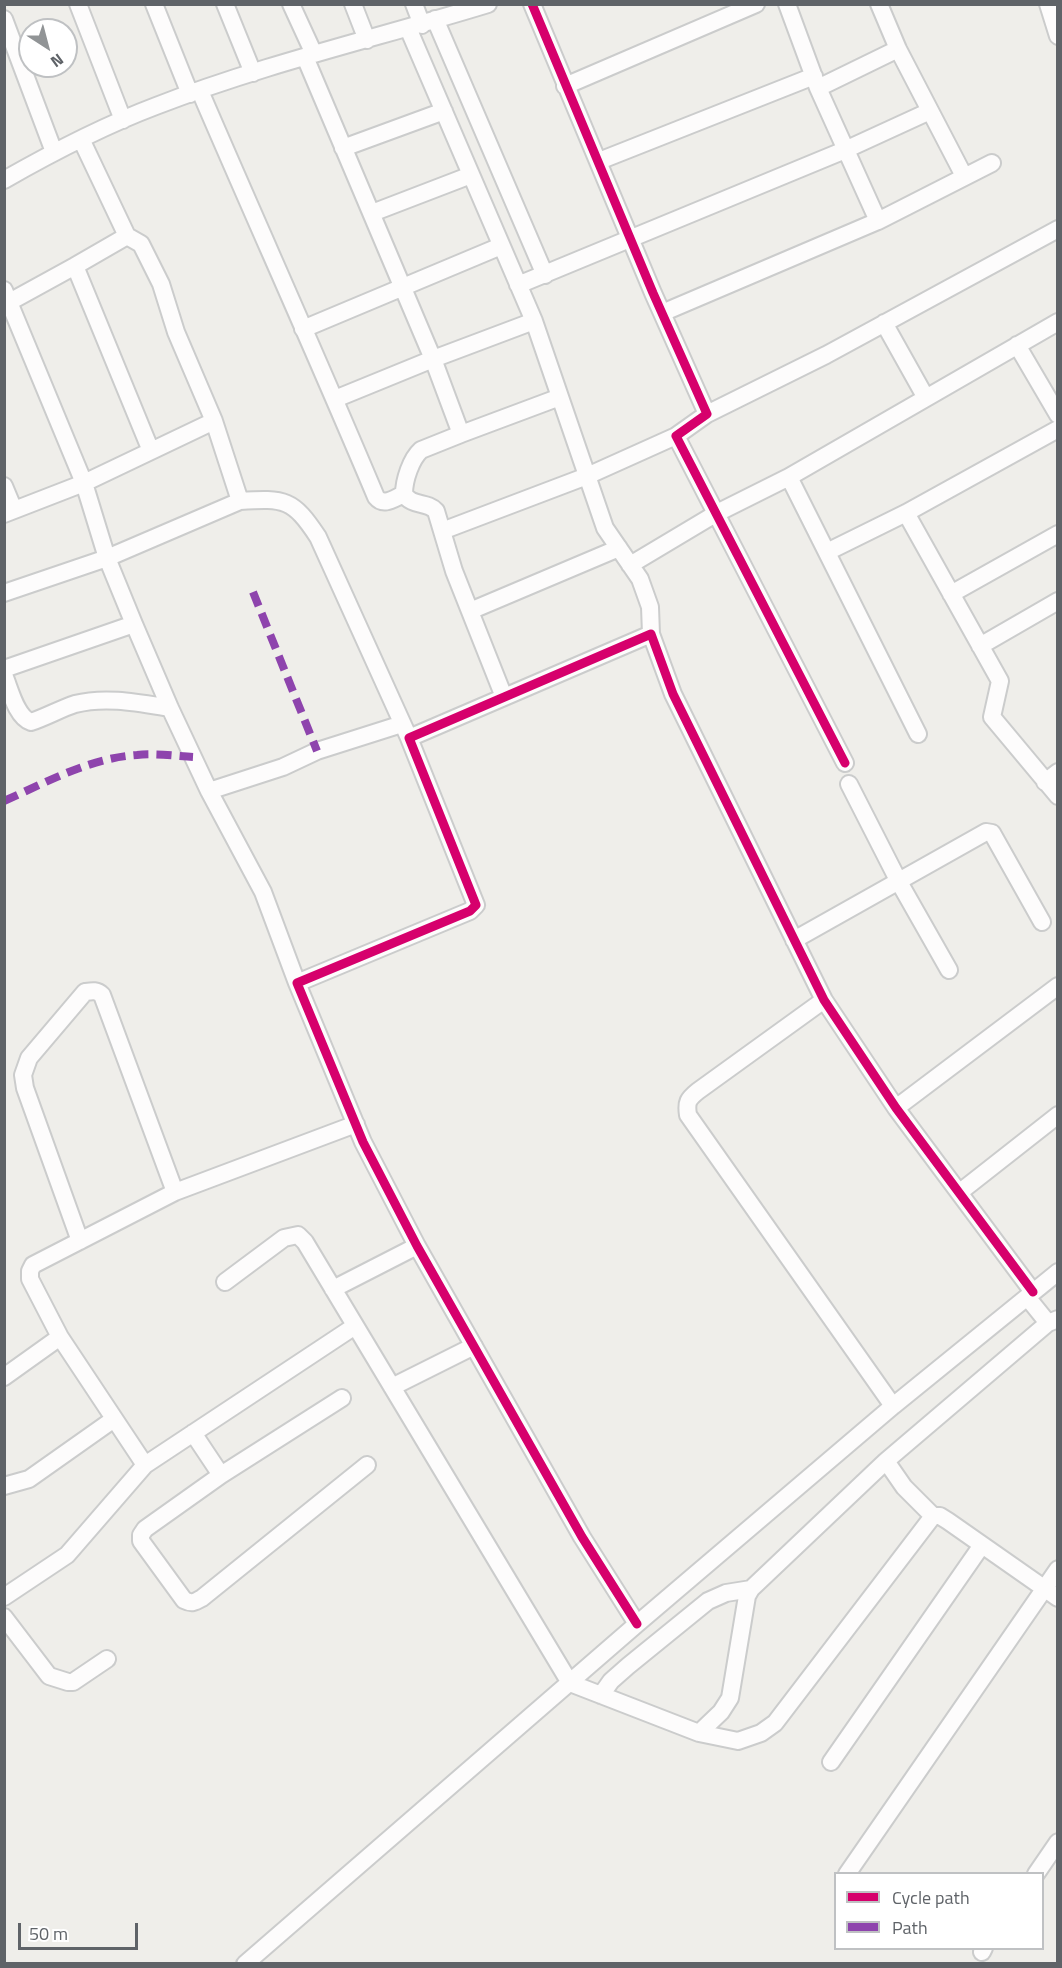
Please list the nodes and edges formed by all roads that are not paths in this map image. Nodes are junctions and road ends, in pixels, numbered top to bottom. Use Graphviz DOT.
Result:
graph roads {
  1 [pos="78,4"];
  2 [pos="154,4"];
  3 [pos="225,4"];
  4 [pos="291,4"];
  5 [pos="353,4"];
  6 [pos="414,4"];
  7 [pos="532,4"];
  8 [pos="756,4"];
  9 [pos="879,4"];
  10 [pos="1048,4"];
  11 [pos="484,5"];
  12 [pos="792,6"];
  13 [pos="4,20"];
  14 [pos="422,24"];
  15 [pos="1058,36"];
  16 [pos="367,40"];
  17 [pos="898,49"];
  18 [pos="310,55"];
  19 [pos="253,73"];
  20 [pos="816,82"];
  21 [pos="565,86"];
  22 [pos="195,93"];
  23 [pos="444,111"];
  24 [pos="930,111"];
  25 [pos="123,120"];
  26 [pos="81,139"];
  27 [pos="343,148"];
  28 [pos="845,150"];
  29 [pos="54,152"];
  30 [pos="599,161"];
  31 [pos="992,163"];
  32 [pos="471,175"];
  33 [pos="964,176"];
  34 [pos="4,180"];
  35 [pos="372,213"];
  36 [pos="878,221"];
  37 [pos="1058,229"];
  38 [pos="127,236"];
  39 [pos="630,238"];
  40 [pos="501,246"];
  41 [pos="75,266"];
  42 [pos="545,275"];
  43 [pos="518,285"];
  44 [pos="402,288"];
  45 [pos="6,299"];
  46 [pos="662,313"];
  47 [pos="534,321"];
  48 [pos="1058,322"];
  49 [pos="884,323"];
  50 [pos="303,329"];
  51 [pos="1017,345"];
  52 [pos="433,359"];
  53 [pos="560,397"];
  54 [pos="926,398"];
  55 [pos="335,399"];
  56 [pos="707,414"];
  57 [pos="1058,415"];
  58 [pos="214,421"];
  59 [pos="1058,429"];
  60 [pos="461,434"];
  61 [pos="676,435"];
  62 [pos="151,451"];
  63 [pos="587,476"];
  64 [pos="789,477"];
  65 [pos="84,483"];
  66 [pos="4,486"];
  67 [pos="404,494"];
  68 [pos="240,501"];
  69 [pos="9,512"];
  70 [pos="717,513"];
  71 [pos="906,513"];
  72 [pos="442,531"];
  73 [pos="1058,534"];
  74 [pos="619,548"];
  75 [pos="827,552"];
  76 [pos="107,558"];
  77 [pos="630,565"];
  78 [pos="4,593"];
  79 [pos="951,594"];
  80 [pos="1058,601"];
  81 [pos="470,611"];
  82 [pos="134,624"];
  83 [pos="651,634"];
  84 [pos="980,646"];
  85 [pos="4,669"];
  86 [pos="4,675"];
  87 [pos="504,697"];
  88 [pos="170,708"];
  89 [pos="406,731"];
  90 [pos="918,734"];
  91 [pos="845,763"];
  92 [pos="1051,777"];
  93 [pos="849,784"];
  94 [pos="209,791"];
  95 [pos="1058,796"];
  96 [pos="899,882"];
  97 [pos="1042,922"];
  98 [pos="794,940"];
  99 [pos="949,970"];
  100 [pos="297,983"];
  101 [pos="1058,986"];
  102 [pos="824,1000"];
  103 [pos="896,1108"];
  104 [pos="1058,1115"];
  105 [pos="356,1124"];
  106 [pos="175,1192"];
  107 [pos="960,1192"];
  108 [pos="80,1241"];
  109 [pos="417,1246"];
  110 [pos="1058,1272"];
  111 [pos="225,1282"];
  112 [pos="333,1290"];
  113 [pos="1030,1294"];
  114 [pos="1053,1321"];
  115 [pos="355,1326"];
  116 [pos="60,1337"];
  117 [pos="474,1346"];
  118 [pos="4,1377"];
  119 [pos="392,1387"];
  120 [pos="342,1398"];
  121 [pos="893,1406"];
  122 [pos="114,1419"];
  123 [pos="193,1433"];
  124 [pos="886,1461"];
  125 [pos="145,1465"];
  126 [pos="367,1465"];
  127 [pos="221,1475"];
  128 [pos="4,1486"];
  129 [pos="933,1516"];
  130 [pos="982,1545"];
  131 [pos="1058,1569"];
  132 [pos="751,1588"];
  133 [pos="1051,1594"];
  134 [pos="4,1597"];
  135 [pos="4,1617"];
  136 [pos="637,1624"];
  137 [pos="107,1659"];
  138 [pos="570,1683"];
  139 [pos="601,1695"];
  140 [pos="699,1733"];
  141 [pos="831,1762"];
  142 [pos="1058,1842"];
  143 [pos="848,1872"];
  144 [pos="1037,1872"];
  145 [pos="245,1964"];
  1 -- 25 [label="street"];
  2 -- 22 [label="street"];
  3 -- 19 [label="street"];
  4 -- 18 [label="street"];
  5 -- 16 [label="street"];
  6 -- 14 [label="street"];
  7 -- 21 [label="street"];
  8 -- 21 [label="street"];
  9 -- 17 [label="street"];
  10 -- 15 [label="street"];
  11 -- 14 [label="street"];
  12 -- 20 [label="street"];
  13 -- 29 [label="street"];
  14 -- 16 [label="street"];
  14 -- 23 [label="street"];
  14 -- 42 [label="street"];
  16 -- 18 [label="street"];
  17 -- 20 [label="street"];
  17 -- 24 [label="street"];
  18 -- 19 [label="street"];
  18 -- 27 [label="street"];
  19 -- 22 [label="street"];
  20 -- 28 [label="street"];
  20 -- 30 [label="street"];
  21 -- 30 [label="street"];
  22 -- 25 [label="street"];
  22 -- 50 [label="street"];
  23 -- 27 [label="street"];
  23 -- 32 [label="street"];
  24 -- 28 [label="street"];
  24 -- 33 [label="street"];
  25 -- 26 [label="street"];
  26 -- 29 [label="street"];
  26 -- 38 [label="street"];
  27 -- 35 [label="street"];
  28 -- 36 [label="street"];
  28 -- 39 [label="street"];
  29 -- 34 [label="street"];
  30 -- 39 [label="street"];
  31 -- 33 [label="street"];
  32 -- 35 [label="street"];
  32 -- 40 [label="street"];
  33 -- 36 [label="street"];
  35 -- 44 [label="street"];
  36 -- 46 [label="street"];
  37 -- 49 [label="street"];
  38 -- 41 [label="street"];
  38 -- 58 [label="street"];
  39 -- 42 [label="street"];
  39 -- 46 [label="street"];
  40 -- 43 [label="street"];
  40 -- 44 [label="street"];
  41 -- 45 [label="street"];
  41 -- 62 [label="street"];
  42 -- 43 [label="street"];
  43 -- 47 [label="street"];
  44 -- 50 [label="street"];
  44 -- 52 [label="street"];
  45 -- 65 [label="street"];
  46 -- 56 [label="street"];
  47 -- 52 [label="street"];
  47 -- 53 [label="street"];
  48 -- 51 [label="street"];
  49 -- 54 [label="street"];
  49 -- 56 [label="street"];
  50 -- 55 [label="street"];
  51 -- 54 [label="street"];
  51 -- 57 [label="street"];
  52 -- 55 [label="street"];
  52 -- 60 [label="street"];
  53 -- 60 [label="street"];
  53 -- 63 [label="street"];
  54 -- 64 [label="street"];
  55 -- 67 [label="street"];
  56 -- 61 [label="street"];
  58 -- 62 [label="street"];
  58 -- 68 [label="street"];
  59 -- 71 [label="street"];
  60 -- 67 [label="street"];
  61 -- 63 [label="street"];
  61 -- 70 [label="street"];
  62 -- 65 [label="street"];
  63 -- 72 [label="street"];
  63 -- 74 [label="street"];
  64 -- 70 [label="street"];
  64 -- 75 [label="street"];
  65 -- 69 [label="street"];
  65 -- 76 [label="street"];
  66 -- 69 [label="street"];
  67 -- 72 [label="street"];
  68 -- 76 [label="street"];
  68 -- 89 [label="street"];
  70 -- 77 [label="street"];
  70 -- 91 [label="street"];
  71 -- 75 [label="street"];
  71 -- 79 [label="street"];
  72 -- 81 [label="street"];
  73 -- 79 [label="street"];
  74 -- 77 [label="street"];
  74 -- 81 [label="street"];
  75 -- 90 [label="street"];
  76 -- 78 [label="street"];
  76 -- 82 [label="street"];
  77 -- 83 [label="street"];
  79 -- 84 [label="street"];
  80 -- 84 [label="street"];
  81 -- 87 [label="street"];
  82 -- 85 [label="street"];
  82 -- 88 [label="street"];
  83 -- 87 [label="street"];
  83 -- 98 [label="street"];
  84 -- 92 [label="street"];
  86 -- 88 [label="street"];
  87 -- 89 [label="street"];
  88 -- 94 [label="street"];
  89 -- 94 [label="street"];
  89 -- 100 [label="street"];
  92 -- 95 [label="street"];
  93 -- 96 [label="street"];
  94 -- 100 [label="street"];
  96 -- 97 [label="street"];
  96 -- 98 [label="street"];
  96 -- 99 [label="street"];
  98 -- 102 [label="street"];
  100 -- 105 [label="street"];
  101 -- 103 [label="street"];
  102 -- 103 [label="street"];
  102 -- 121 [label="street"];
  103 -- 107 [label="street"];
  104 -- 107 [label="street"];
  105 -- 106 [label="street"];
  105 -- 109 [label="street"];
  106 -- 108 [label="street"];
  106 -- 108 [label="street"];
  107 -- 113 [label="street"];
  108 -- 116 [label="street"];
  109 -- 112 [label="street"];
  109 -- 117 [label="street"];
  110 -- 113 [label="street"];
  111 -- 112 [label="street"];
  112 -- 115 [label="street"];
  113 -- 114 [label="street"];
  113 -- 121 [label="street"];
  114 -- 124 [label="street"];
  115 -- 119 [label="street"];
  115 -- 123 [label="street"];
  116 -- 118 [label="street"];
  116 -- 122 [label="street"];
  117 -- 119 [label="street"];
  117 -- 136 [label="street"];
  119 -- 138 [label="street"];
  120 -- 127 [label="street"];
  121 -- 136 [label="street"];
  122 -- 125 [label="street"];
  122 -- 128 [label="street"];
  123 -- 125 [label="street"];
  123 -- 127 [label="street"];
  124 -- 129 [label="street"];
  124 -- 132 [label="street"];
  125 -- 134 [label="street"];
  126 -- 127 [label="street"];
  129 -- 130 [label="street"];
  129 -- 140 [label="street"];
  130 -- 133 [label="street"];
  130 -- 141 [label="street"];
  131 -- 133 [label="street"];
  132 -- 139 [label="street"];
  132 -- 140 [label="street"];
  133 -- 143 [label="street"];
  135 -- 137 [label="street"];
  136 -- 138 [label="street"];
  138 -- 139 [label="street"];
  138 -- 145 [label="street"];
  139 -- 140 [label="street"];
  142 -- 144 [label="street"];
}
